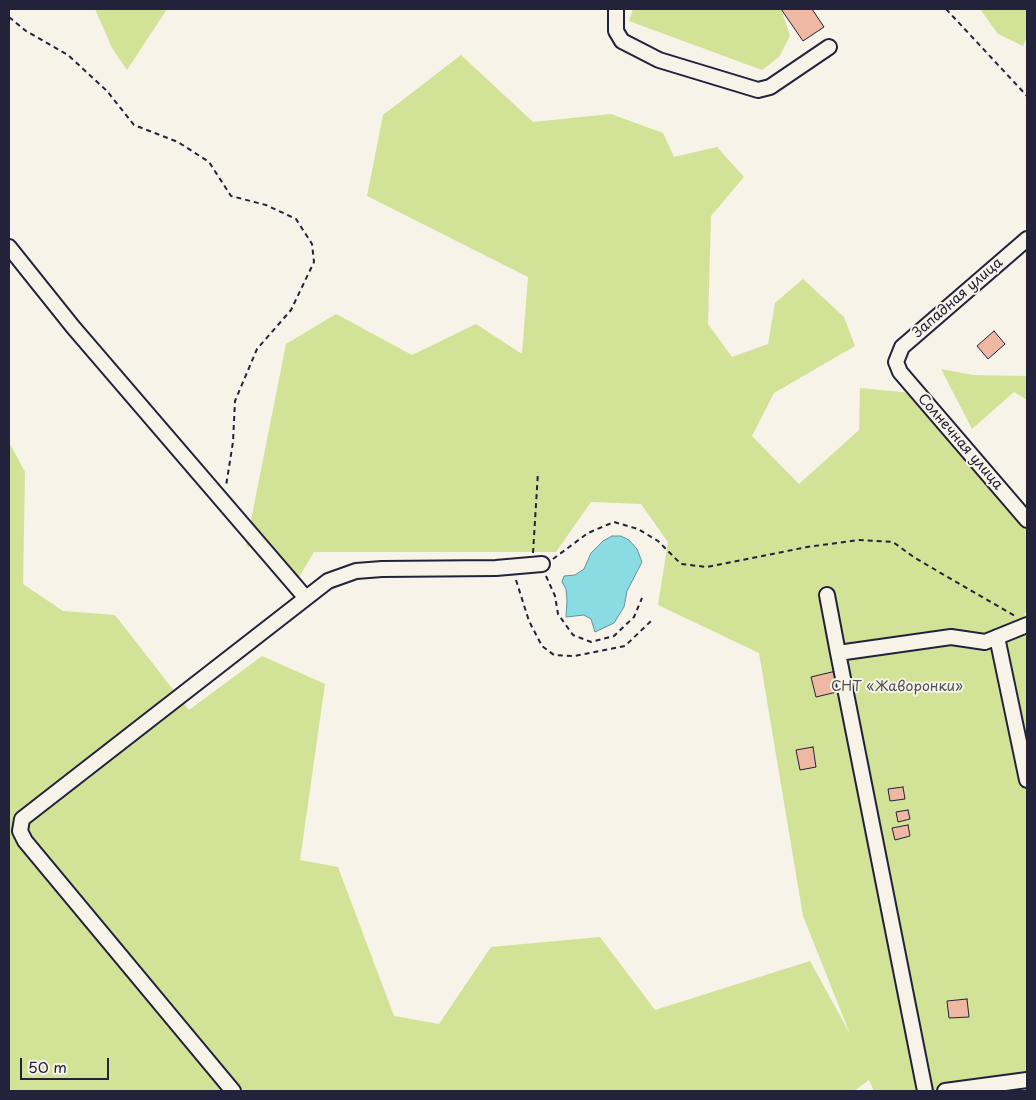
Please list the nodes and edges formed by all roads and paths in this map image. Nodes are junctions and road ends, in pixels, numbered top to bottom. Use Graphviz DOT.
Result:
graph roads {
  1 [pos="616,9"];
  2 [pos="946,9"];
  3 [pos="9,17"];
  4 [pos="829,47"];
  5 [pos="1027,96"];
  6 [pos="1027,239"];
  7 [pos="9,247"];
  8 [pos="896,362"];
  9 [pos="538,472"];
  10 [pos="220,496"];
  11 [pos="1027,520"];
  12 [pos="537,564"];
  13 [pos="512,568"];
  14 [pos="827,595"];
  15 [pos="305,597"];
  16 [pos="642,598"];
  17 [pos="651,621"];
  18 [pos="1023,622"];
  19 [pos="997,637"];
  20 [pos="838,653"];
  21 [pos="1027,780"];
  22 [pos="1027,1080"];
  23 [pos="233,1091"];
  24 [pos="925,1091"];
  25 [pos="945,1091"];
  1 -- 4 [label="street"];
  2 -- 5 [label="path"];
  3 -- 10 [label="path"];
  6 -- 8 [label="street, Западная улица"];
  7 -- 10 [label="street"];
  8 -- 11 [label="street, Солнечная улица"];
  9 -- 12 [label="path"];
  10 -- 15 [label="street"];
  12 -- 13 [label="street"];
  12 -- 16 [label="path"];
  12 -- 18 [label="path"];
  13 -- 15 [label="street"];
  13 -- 17 [label="path"];
  14 -- 20 [label="street"];
  15 -- 23 [label="street"];
  18 -- 19 [label="street"];
  19 -- 20 [label="street"];
  19 -- 21 [label="street"];
  20 -- 24 [label="street"];
  22 -- 25 [label="street"];
}
